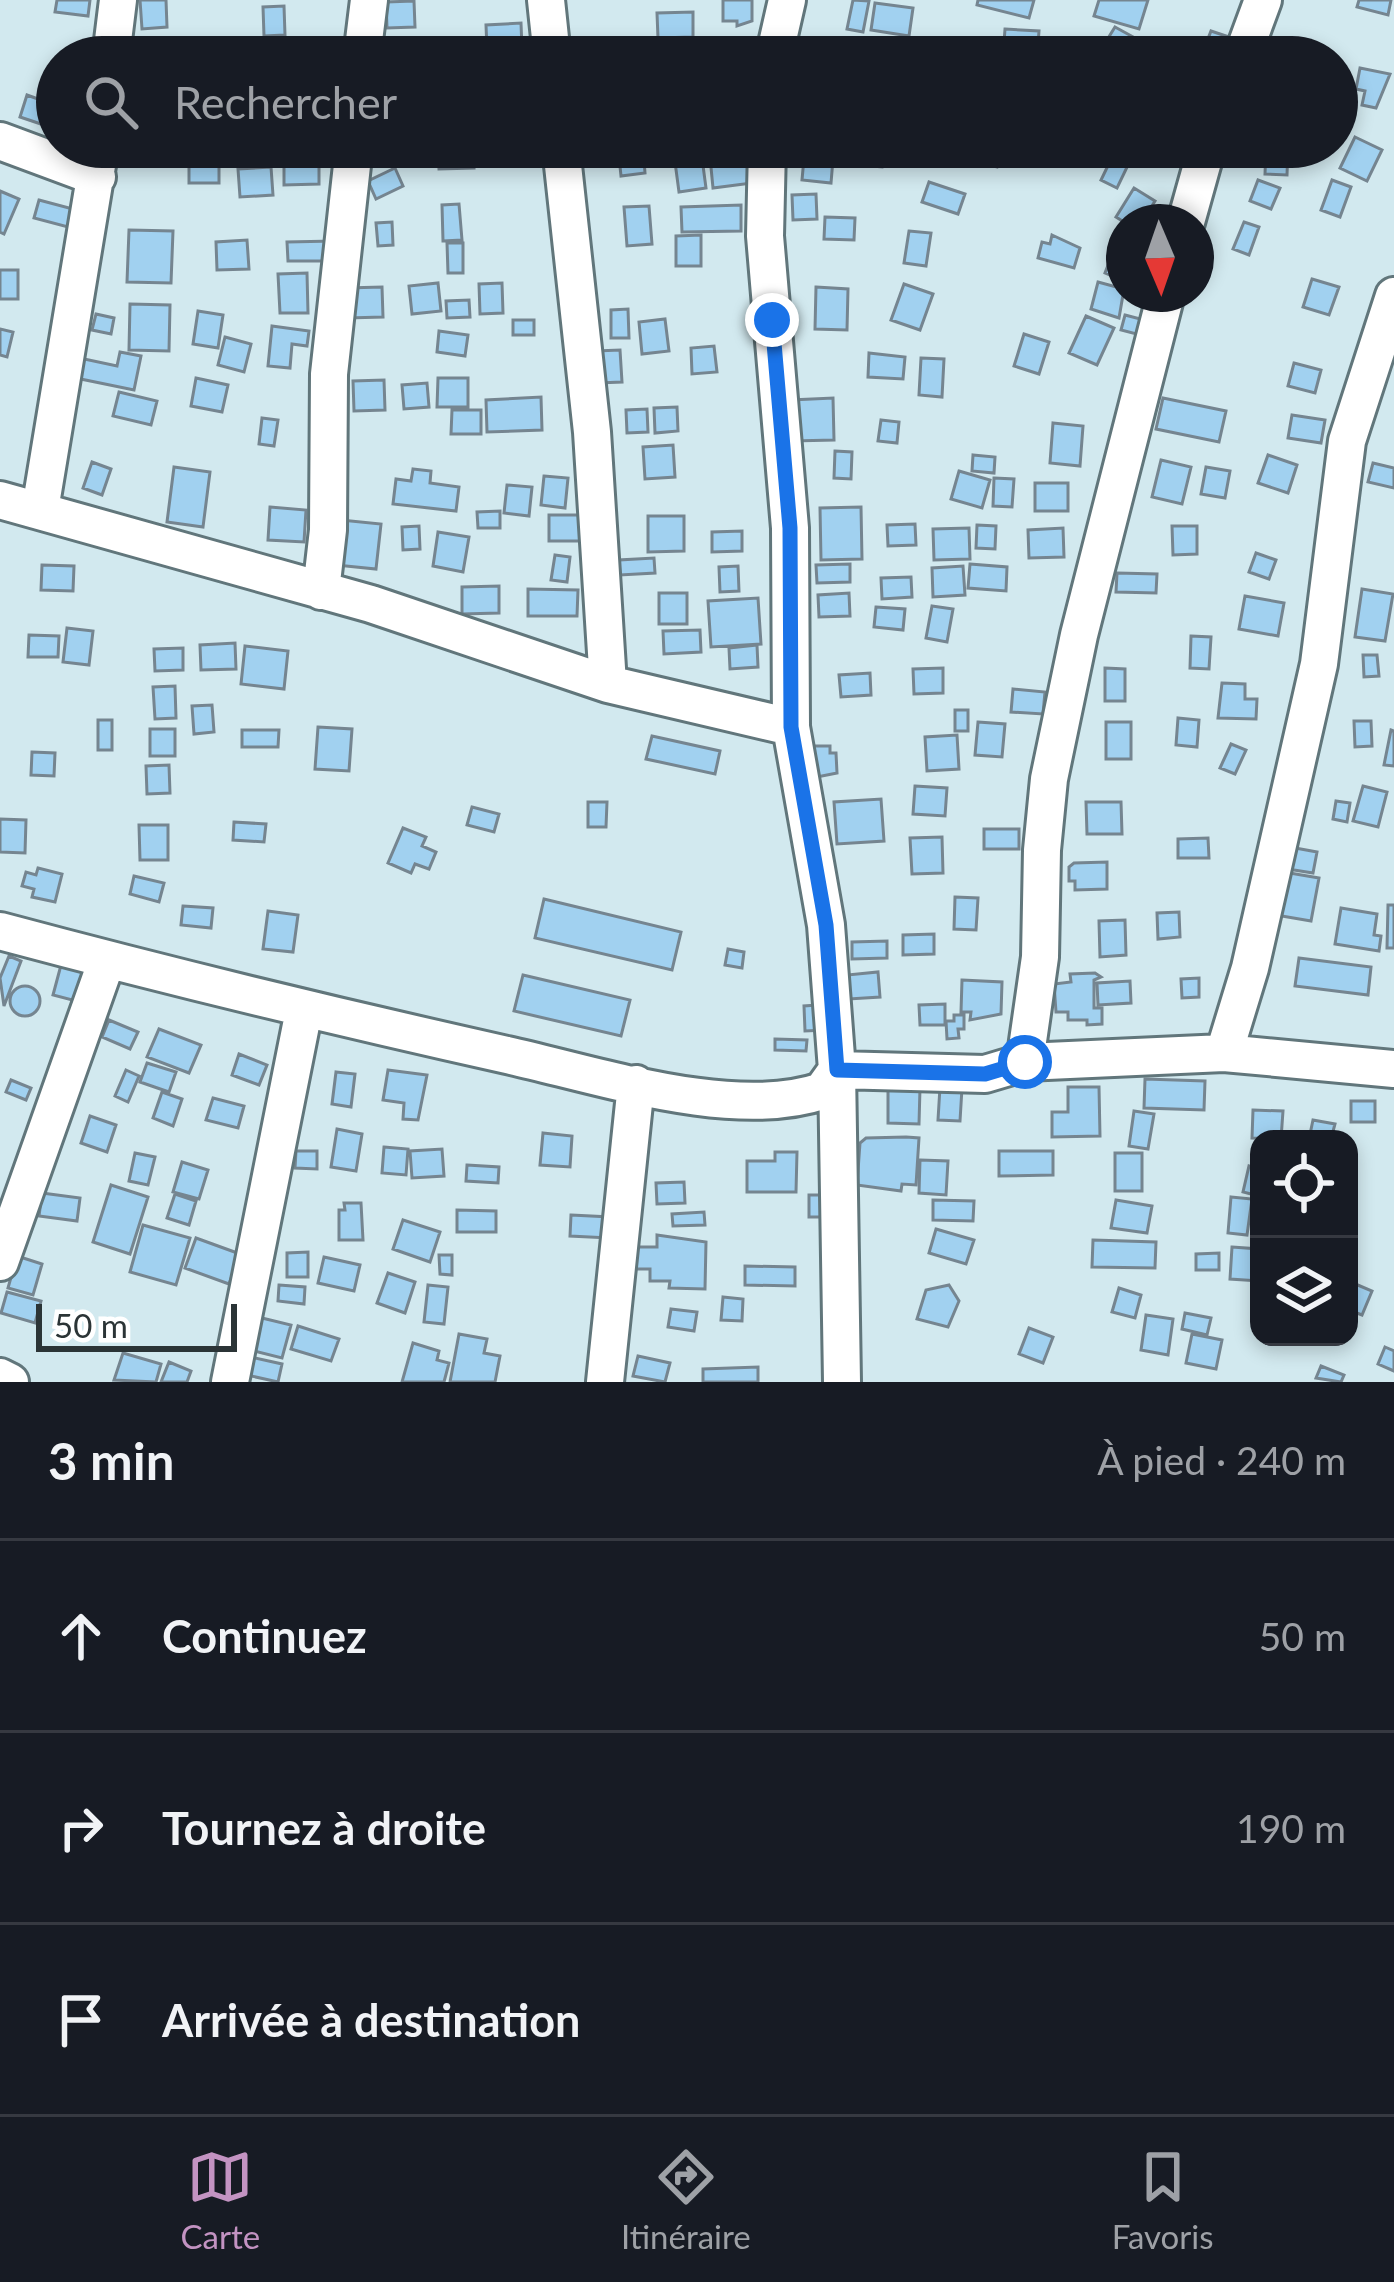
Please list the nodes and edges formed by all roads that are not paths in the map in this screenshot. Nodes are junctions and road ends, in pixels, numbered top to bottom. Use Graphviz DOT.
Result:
graph roads {
  1 [pos="118,0"];
  2 [pos="370,0"];
  3 [pos="546,0"];
  4 [pos="787,0"];
  5 [pos="1254,4"];
  6 [pos="114,36"];
  7 [pos="365,36"];
  8 [pos="550,36"];
  9 [pos="779,36"];
  10 [pos="1247,36"];
  11 [pos="0,141"];
  12 [pos="36,149"];
  13 [pos="97,168"];
  14 [pos="352,168"];
  15 [pos="563,168"];
  16 [pos="767,168"];
  17 [pos="1201,168"];
  18 [pos="1191,204"];
  19 [pos="1394,296"];
  20 [pos="1161,312"];
  21 [pos="0,500"];
  22 [pos="40,510"];
  23 [pos="321,591"];
  24 [pos="608,684"];
  25 [pos="791,727"];
  26 [pos="0,931"];
  27 [pos="107,960"];
  28 [pos="304,1010"];
  29 [pos="1224,1053"];
  30 [pos="1025,1062"];
  31 [pos="1394,1069"];
  32 [pos="837,1070"];
  33 [pos="636,1084"];
  34 [pos="0,1262"];
  35 [pos="0,1377"];
  36 [pos="10,1382"];
  37 [pos="230,1382"];
  38 [pos="604,1382"];
  39 [pos="842,1382"];
  1 -- 6 [label="street"];
  2 -- 7 [label="street"];
  3 -- 8 [label="street"];
  4 -- 9 [label="street"];
  5 -- 10 [label="street"];
  11 -- 12 [label="street"];
  13 -- 22 [label="street"];
  14 -- 23 [label="street"];
  15 -- 24 [label="street"];
  16 -- 25 [label="street"];
  17 -- 18 [label="street"];
  19 -- 29 [label="street"];
  20 -- 30 [label="street"];
  21 -- 22 [label="street"];
  22 -- 23 [label="street"];
  23 -- 24 [label="street"];
  24 -- 25 [label="street"];
  25 -- 32 [label="street"];
  26 -- 27 [label="street"];
  27 -- 28 [label="street"];
  27 -- 34 [label="street"];
  28 -- 33 [label="street"];
  28 -- 37 [label="street"];
  29 -- 30 [label="street"];
  29 -- 31 [label="street"];
  30 -- 32 [label="street"];
  32 -- 33 [label="street"];
  32 -- 39 [label="street"];
  33 -- 38 [label="street"];
  35 -- 36 [label="street"];
}
